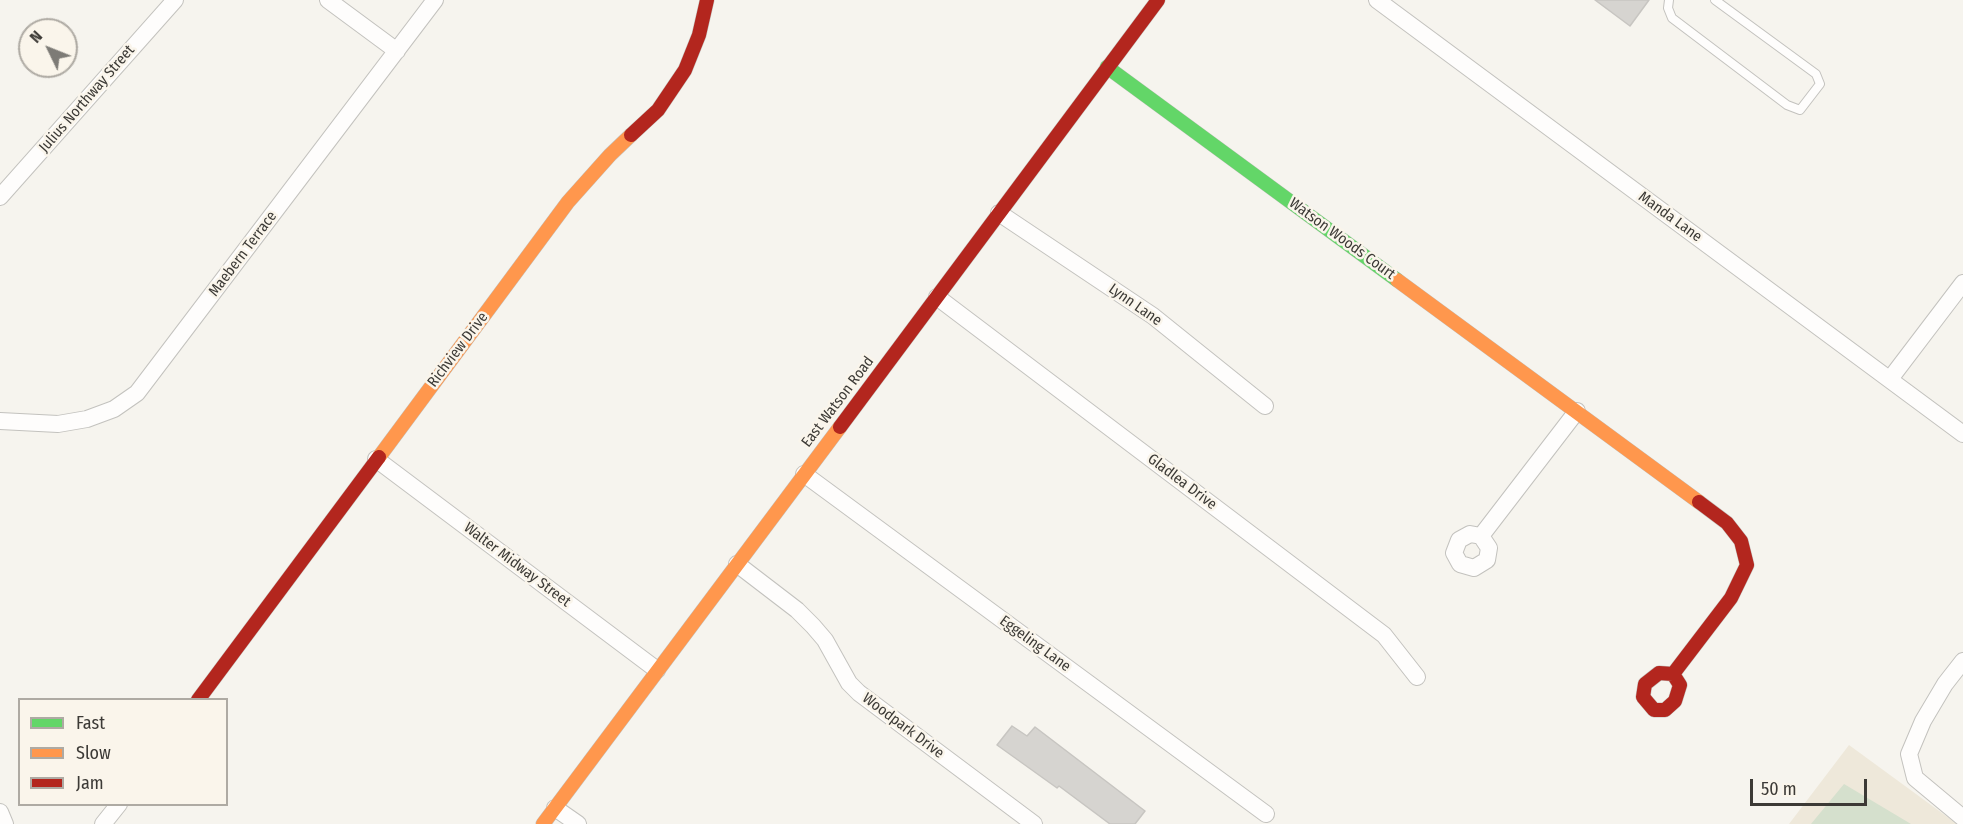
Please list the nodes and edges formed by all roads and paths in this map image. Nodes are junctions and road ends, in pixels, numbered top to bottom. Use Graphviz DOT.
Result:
graph roads {
  1 [pos="175,0"];
  2 [pos="328,0"];
  3 [pos="435,0"];
  4 [pos="707,0"];
  5 [pos="1158,0"];
  6 [pos="1377,0"];
  7 [pos="1715,0"];
  8 [pos="1669,4"];
  9 [pos="398,51"];
  10 [pos="1107,67"];
  11 [pos="0,197"];
  12 [pos="999,213"];
  13 [pos="1963,283"];
  14 [pos="937,297"];
  15 [pos="1890,379"];
  16 [pos="1265,406"];
  17 [pos="1577,411"];
  18 [pos="0,422"];
  19 [pos="1963,434"];
  20 [pos="376,459"];
  21 [pos="804,474"];
  22 [pos="1481,536"];
  23 [pos="737,564"];
  24 [pos="1963,661"];
  25 [pos="657,670"];
  26 [pos="1673,674"];
  27 [pos="1417,677"];
  28 [pos="199,698"];
  29 [pos="117,806"];
  30 [pos="555,807"];
  31 [pos="0,812"];
  32 [pos="1266,814"];
  33 [pos="1963,818"];
  34 [pos="5,824"];
  35 [pos="103,824"];
  36 [pos="543,824"];
  37 [pos="578,824"];
  38 [pos="1034,824"];
  1 -- 11 [label="street, Julius Northway Street"];
  2 -- 9 [label="street"];
  3 -- 9 [label="street, Maebern Terrace"];
  4 -- 20 [label="street, Richview Drive"];
  5 -- 10 [label="street, East Watson Road"];
  6 -- 15 [label="street, Manda Lane"];
  7 -- 8 [label="lane"];
  9 -- 18 [label="street, Maebern Terrace"];
  10 -- 12 [label="street, East Watson Road"];
  10 -- 17 [label="street, Watson Woods Court"];
  12 -- 14 [label="street, East Watson Road"];
  12 -- 16 [label="street, Lynn Lane"];
  13 -- 15 [label="street"];
  14 -- 21 [label="street, East Watson Road"];
  14 -- 27 [label="street, Gladlea Drive"];
  15 -- 19 [label="street, Manda Lane"];
  17 -- 22 [label="street"];
  17 -- 26 [label="street, Watson Woods Court"];
  20 -- 25 [label="street, Walter Midway Street"];
  20 -- 28 [label="street, Richview Drive"];
  21 -- 23 [label="street, East Watson Road"];
  21 -- 32 [label="street, Eggeling Lane"];
  23 -- 25 [label="street, East Watson Road"];
  23 -- 38 [label="street, Woodpark Drive"];
  24 -- 33 [label="street"];
  25 -- 30 [label="street, East Watson Road"];
  29 -- 35 [label="street"];
  30 -- 36 [label="street, East Watson Road"];
  30 -- 37 [label="street"];
  31 -- 34 [label="street"];
}
